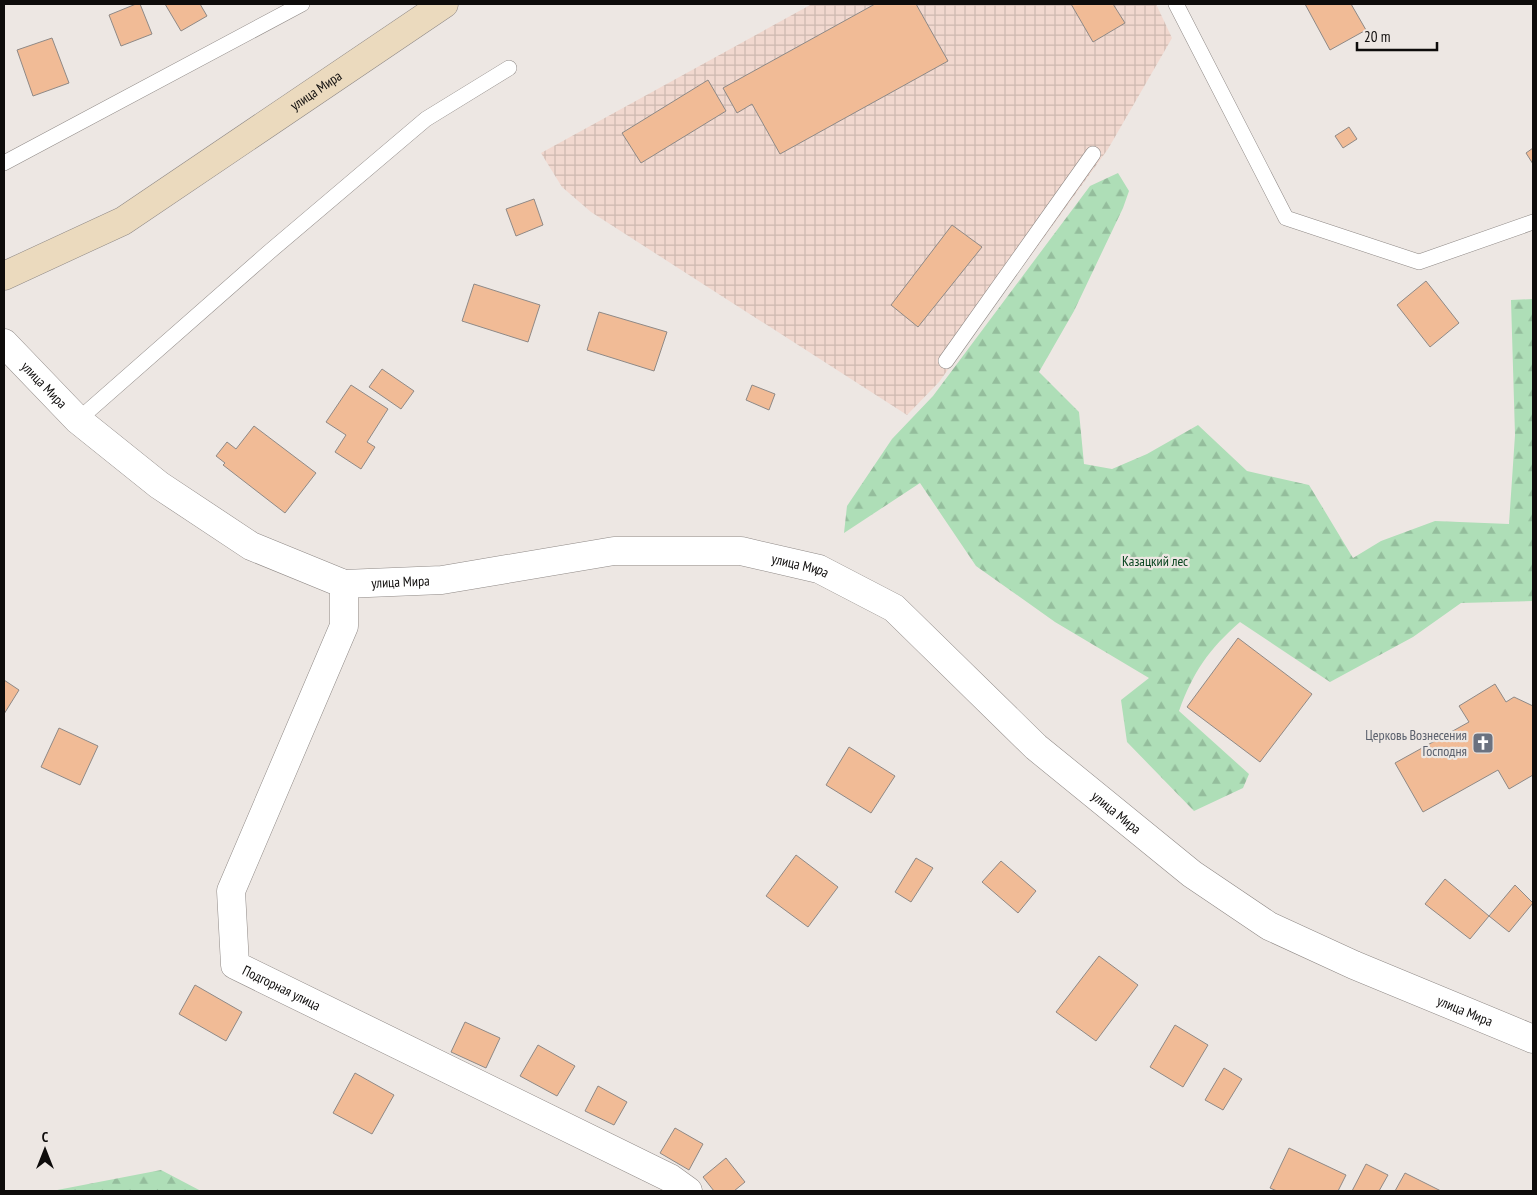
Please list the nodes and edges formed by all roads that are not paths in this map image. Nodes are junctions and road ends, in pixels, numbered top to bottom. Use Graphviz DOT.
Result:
graph roads {
  1 [pos="302,4"];
  2 [pos="444,4"];
  3 [pos="1176,4"];
  4 [pos="509,68"];
  5 [pos="1093,154"];
  6 [pos="4,163"];
  7 [pos="1533,222"];
  8 [pos="4,276"];
  9 [pos="4,343"];
  10 [pos="946,361"];
  11 [pos="78,420"];
  12 [pos="344,584"];
  13 [pos="1533,1039"];
  14 [pos="688,1191"];
  1 -- 6 [label="lane"];
  2 -- 8 [label="main road, улица Мира"];
  3 -- 7 [label="lane"];
  4 -- 11 [label="lane"];
  5 -- 10 [label="lane"];
  9 -- 11 [label="street, улица Мира"];
  11 -- 12 [label="street, улица Мира"];
  12 -- 13 [label="street, улица Мира"];
  12 -- 14 [label="street, Подгорная улица"];
}
